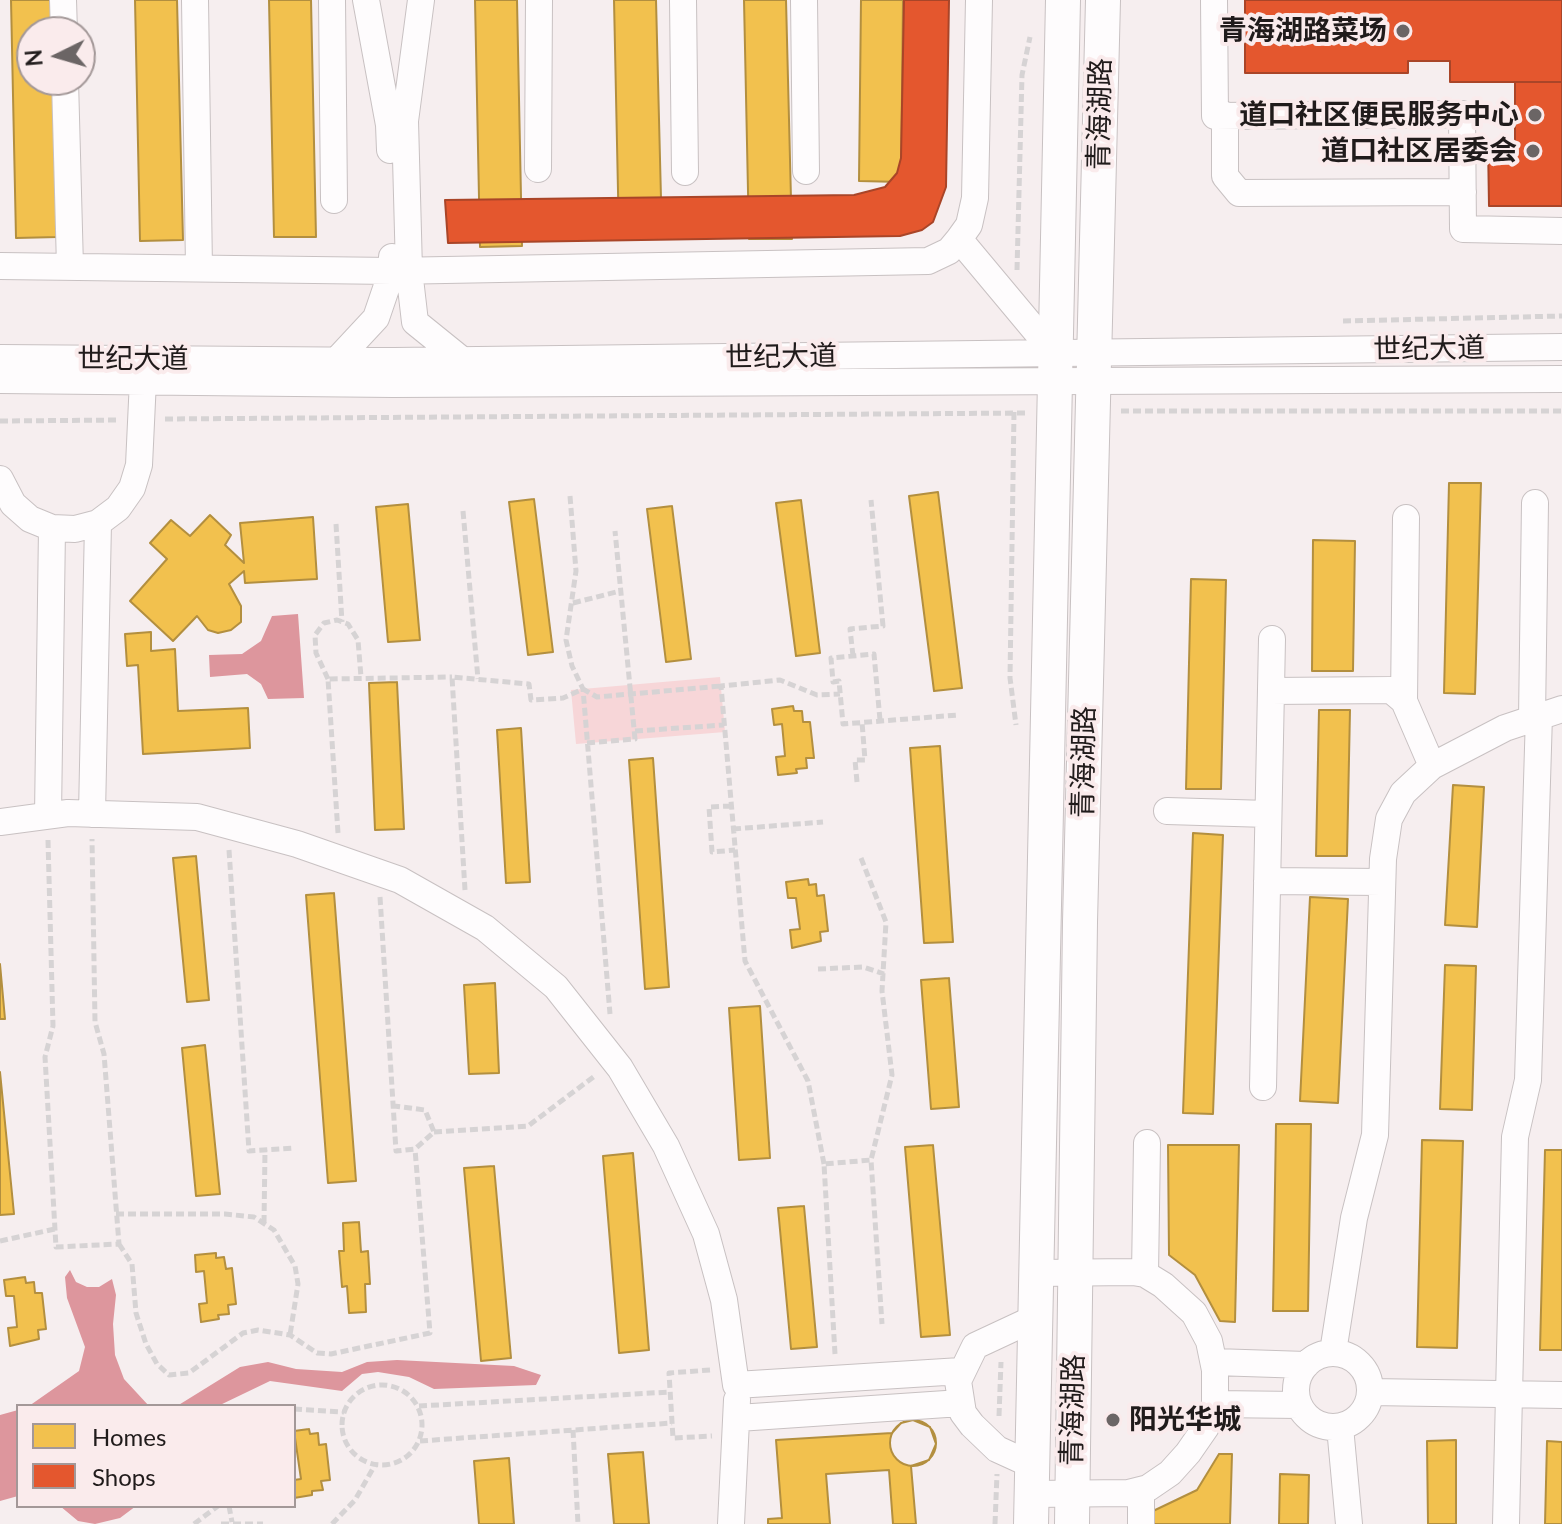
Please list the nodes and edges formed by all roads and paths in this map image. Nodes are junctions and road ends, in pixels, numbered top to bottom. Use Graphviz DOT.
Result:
graph roads {
  1 [pos="195,0"];
  2 [pos="332,0"];
  3 [pos="366,0"];
  4 [pos="421,0"];
  5 [pos="539,0"];
  6 [pos="683,0"];
  7 [pos="804,0"];
  8 [pos="979,0"];
  9 [pos="1063,0"];
  10 [pos="1103,0"];
  11 [pos="1214,0"];
  12 [pos="1031,33"];
  13 [pos="65,96"];
  14 [pos="1225,115"];
  15 [pos="538,169"];
  16 [pos="806,171"];
  17 [pos="685,172"];
  18 [pos="1463,192"];
  19 [pos="334,200"];
  20 [pos="1562,231"];
  21 [pos="959,239"];
  22 [pos="0,266"];
  23 [pos="70,267"];
  24 [pos="199,268"];
  25 [pos="401,270"];
  26 [pos="1016,308"];
  27 [pos="1562,347"];
  28 [pos="0,358"];
  29 [pos="462,360"];
  30 [pos="336,361"];
  31 [pos="1015,379"];
  32 [pos="1562,379"];
  33 [pos="0,380"];
  34 [pos="143,380"];
  35 [pos="1094,381"];
  36 [pos="1055,382"];
  37 [pos="1562,411"];
  38 [pos="1014,413"];
  39 [pos="141,419"];
  40 [pos="0,421"];
  41 [pos="0,479"];
  42 [pos="570,496"];
  43 [pos="871,500"];
  44 [pos="1535,503"];
  45 [pos="463,511"];
  46 [pos="1406,518"];
  47 [pos="98,523"];
  48 [pos="336,524"];
  49 [pos="52,528"];
  50 [pos="615,531"];
  51 [pos="620,591"];
  52 [pos="573,603"];
  53 [pos="342,622"];
  54 [pos="1272,639"];
  55 [pos="853,656"];
  56 [pos="361,677"];
  57 [pos="452,677"];
  58 [pos="328,679"];
  59 [pos="478,679"];
  60 [pos="721,686"];
  61 [pos="583,689"];
  62 [pos="1271,691"];
  63 [pos="631,694"];
  64 [pos="840,694"];
  65 [pos="1404,701"];
  66 [pos="1544,714"];
  67 [pos="958,715"];
  68 [pos="880,720"];
  69 [pos="862,722"];
  70 [pos="724,725"];
  71 [pos="635,731"];
  72 [pos="1019,739"];
  73 [pos="587,743"];
  74 [pos="1432,766"];
  75 [pos="857,782"];
  76 [pos="731,806"];
  77 [pos="1167,811"];
  78 [pos="92,814"];
  79 [pos="1268,814"];
  80 [pos="48,815"];
  81 [pos="0,822"];
  82 [pos="823,822"];
  83 [pos="227,825"];
  84 [pos="733,829"];
  85 [pos="735,850"];
  86 [pos="861,858"];
  87 [pos="340,859"];
  88 [pos="379,872"];
  89 [pos="1267,881"];
  90 [pos="1382,882"];
  91 [pos="467,918"];
  92 [pos="818,969"];
  93 [pos="884,974"];
  94 [pos="614,1061"];
  95 [pos="1263,1087"];
  96 [pos="394,1106"];
  97 [pos="434,1132"];
  98 [pos="1147,1143"];
  99 [pos="294,1148"];
  100 [pos="415,1149"];
  101 [pos="265,1150"];
  102 [pos="871,1160"];
  103 [pos="824,1164"];
  104 [pos="116,1214"];
  105 [pos="264,1224"];
  106 [pos="55,1229"];
  107 [pos="0,1241"];
  108 [pos="119,1244"];
  109 [pos="1075,1272"];
  110 [pos="1036,1273"];
  111 [pos="1145,1274"];
  112 [pos="1035,1318"];
  113 [pos="882,1324"];
  114 [pos="1002,1331"];
  115 [pos="290,1335"];
  116 [pos="1333,1352"];
  117 [pos="1214,1362"];
  118 [pos="1306,1365"];
  119 [pos="961,1371"];
  120 [pos="735,1376"];
  121 [pos="837,1379"];
  122 [pos="670,1392"];
  123 [pos="1370,1392"];
  124 [pos="1509,1394"];
  125 [pos="1562,1395"];
  126 [pos="961,1403"];
  127 [pos="1215,1404"];
  128 [pos="1299,1405"];
  129 [pos="419,1406"];
  130 [pos="296,1409"];
  131 [pos="344,1412"];
  132 [pos="672,1423"];
  133 [pos="738,1426"];
  134 [pos="1340,1427"];
  135 [pos="573,1430"];
  136 [pos="420,1441"];
  137 [pos="997,1449"];
  138 [pos="375,1465"];
  139 [pos="1141,1490"];
  140 [pos="1032,1494"];
  141 [pos="215,1508"];
  142 [pos="1072,1509"];
  143 [pos="232,1522"];
  144 [pos="194,1524"];
  145 [pos="221,1524"];
  146 [pos="263,1524"];
  147 [pos="332,1524"];
  148 [pos="578,1524"];
  149 [pos="731,1524"];
  150 [pos="995,1524"];
  151 [pos="1141,1524"];
  152 [pos="1349,1524"];
  153 [pos="1506,1524"];
  1 -- 24 [label="street"];
  2 -- 19 [label="street"];
  3 -- 25 [label="street"];
  4 -- 25 [label="street"];
  5 -- 15 [label="street"];
  6 -- 17 [label="street"];
  7 -- 16 [label="street"];
  8 -- 21 [label="street"];
  9 -- 36 [label="main road, 青海湖路"];
  10 -- 35 [label="main road, 青海湖路"];
  11 -- 14 [label="street"];
  12 -- 26 [label="path"];
  13 -- 23 [label="street"];
  14 -- 18 [label="street"];
  14 -- 18 [label="street"];
  18 -- 20 [label="street"];
  21 -- 25 [label="street"];
  21 -- 26 [label="street"];
  22 -- 23 [label="street"];
  23 -- 24 [label="street"];
  24 -- 25 [label="street"];
  25 -- 29 [label="street"];
  25 -- 30 [label="street"];
  26 -- 36 [label="street"];
  27 -- 35 [label="street, 世纪大道"];
  28 -- 30 [label="street, 世纪大道"];
  29 -- 30 [label="street, 世纪大道"];
  29 -- 36 [label="street, 世纪大道"];
  31 -- 34 [label="street, 世纪大道"];
  31 -- 36 [label="street, 世纪大道"];
  31 -- 38 [label="path"];
  32 -- 35 [label="street, 世纪大道"];
  33 -- 34 [label="street, 世纪大道"];
  34 -- 39 [label="street"];
  35 -- 36 [label="street, 世纪大道"];
  35 -- 37 [label="path"];
  35 -- 109 [label="main road, 青海湖路"];
  36 -- 38 [label="path"];
  36 -- 110 [label="main road, 青海湖路"];
  38 -- 39 [label="path"];
  38 -- 72 [label="path"];
  39 -- 40 [label="path"];
  39 -- 47 [label="street"];
  41 -- 49 [label="street"];
  42 -- 52 [label="path"];
  43 -- 55 [label="path"];
  44 -- 66 [label="street"];
  45 -- 59 [label="path"];
  46 -- 65 [label="street"];
  47 -- 49 [label="street"];
  47 -- 78 [label="street"];
  48 -- 53 [label="path"];
  49 -- 80 [label="street"];
  50 -- 51 [label="path"];
  51 -- 52 [label="path"];
  51 -- 63 [label="path"];
  52 -- 61 [label="path"];
  53 -- 56 [label="path"];
  53 -- 58 [label="path"];
  54 -- 62 [label="street"];
  55 -- 64 [label="path"];
  55 -- 68 [label="path"];
  56 -- 57 [label="path"];
  56 -- 58 [label="path"];
  57 -- 59 [label="path"];
  57 -- 91 [label="path"];
  58 -- 87 [label="path"];
  59 -- 61 [label="path"];
  60 -- 63 [label="path"];
  60 -- 64 [label="path"];
  60 -- 70 [label="path"];
  61 -- 63 [label="path"];
  61 -- 73 [label="path"];
  62 -- 65 [label="street"];
  62 -- 79 [label="street"];
  63 -- 71 [label="path"];
  64 -- 69 [label="path"];
  65 -- 74 [label="street"];
  66 -- 74 [label="street"];
  66 -- 124 [label="street"];
  67 -- 68 [label="path"];
  68 -- 69 [label="path"];
  69 -- 75 [label="path"];
  70 -- 71 [label="path"];
  70 -- 76 [label="path"];
  71 -- 73 [label="path"];
  73 -- 94 [label="path"];
  74 -- 90 [label="street"];
  76 -- 84 [label="path"];
  76 -- 85 [label="path"];
  77 -- 79 [label="street"];
  78 -- 80 [label="street"];
  78 -- 83 [label="street"];
  78 -- 104 [label="path"];
  79 -- 89 [label="street"];
  80 -- 81 [label="street"];
  80 -- 106 [label="path"];
  82 -- 84 [label="path"];
  83 -- 87 [label="street"];
  83 -- 101 [label="path"];
  84 -- 85 [label="path"];
  85 -- 103 [label="path"];
  86 -- 93 [label="path"];
  87 -- 88 [label="street"];
  88 -- 91 [label="street"];
  88 -- 96 [label="path"];
  89 -- 90 [label="street"];
  89 -- 95 [label="street"];
  90 -- 116 [label="street"];
  91 -- 94 [label="street"];
  92 -- 93 [label="path"];
  93 -- 102 [label="path"];
  94 -- 97 [label="path"];
  94 -- 120 [label="street"];
  96 -- 97 [label="path"];
  96 -- 100 [label="path"];
  97 -- 100 [label="path"];
  98 -- 111 [label="street"];
  99 -- 101 [label="path"];
  100 -- 115 [label="path"];
  101 -- 105 [label="path"];
  102 -- 103 [label="path"];
  102 -- 113 [label="path"];
  103 -- 121 [label="path"];
  104 -- 105 [label="path"];
  104 -- 108 [label="path"];
  105 -- 115 [label="path"];
  106 -- 107 [label="path"];
  106 -- 108 [label="path"];
  108 -- 115 [label="path"];
  109 -- 110 [label="street"];
  109 -- 111 [label="street"];
  109 -- 142 [label="main road, 青海湖路"];
  110 -- 112 [label="main road, 青海湖路"];
  111 -- 117 [label="street"];
  112 -- 114 [label="street"];
  112 -- 140 [label="main road, 青海湖路"];
  114 -- 119 [label="street"];
  114 -- 137 [label="path"];
  116 -- 118 [label="street"];
  116 -- 123 [label="street"];
  117 -- 118 [label="street"];
  117 -- 127 [label="street"];
  118 -- 128 [label="street"];
  119 -- 121 [label="street"];
  119 -- 126 [label="street"];
  120 -- 121 [label="street"];
  120 -- 122 [label="path"];
  120 -- 133 [label="street"];
  122 -- 129 [label="path"];
  122 -- 132 [label="path"];
  123 -- 124 [label="street"];
  123 -- 134 [label="street"];
  124 -- 125 [label="street"];
  124 -- 153 [label="street"];
  126 -- 133 [label="street"];
  126 -- 137 [label="street"];
  127 -- 128 [label="street"];
  127 -- 139 [label="street"];
  128 -- 134 [label="street"];
  129 -- 131 [label="path"];
  129 -- 136 [label="path"];
  130 -- 131 [label="path"];
  131 -- 138 [label="path"];
  132 -- 133 [label="path"];
  132 -- 135 [label="path"];
  133 -- 149 [label="street"];
  134 -- 152 [label="street"];
  135 -- 136 [label="path"];
  135 -- 148 [label="path"];
  136 -- 138 [label="path"];
  137 -- 140 [label="street"];
  137 -- 150 [label="path"];
  138 -- 147 [label="path"];
  139 -- 142 [label="street"];
  139 -- 151 [label="street"];
  140 -- 142 [label="street"];
  141 -- 144 [label="path"];
  143 -- 145 [label="path"];
  143 -- 146 [label="path"];
}
